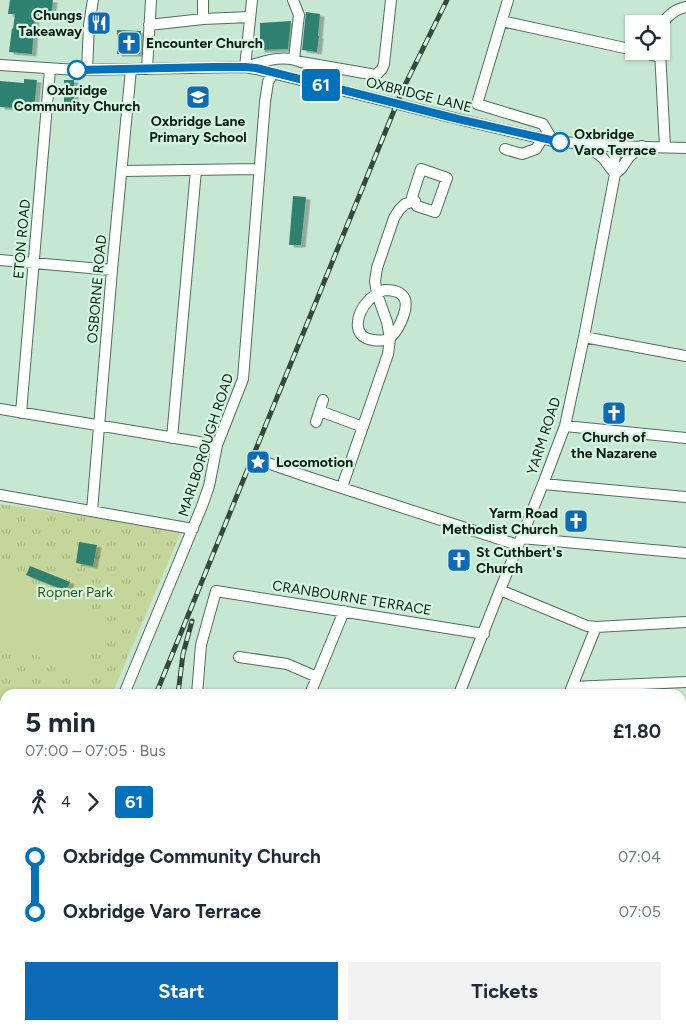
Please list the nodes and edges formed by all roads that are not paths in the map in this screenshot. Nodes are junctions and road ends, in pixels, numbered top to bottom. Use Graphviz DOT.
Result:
graph roads {
  1 [pos="93,0"];
  2 [pos="151,0"];
  3 [pos="203,0"];
  4 [pos="252,0"];
  5 [pos="293,0"];
  6 [pos="391,0"];
  7 [pos="508,0"];
  8 [pos="682,7"];
  9 [pos="670,15"];
  10 [pos="250,17"];
  11 [pos="203,19"];
  12 [pos="502,21"];
  13 [pos="149,25"];
  14 [pos="625,48"];
  15 [pos="294,59"];
  16 [pos="660,60"];
  17 [pos="0,65"];
  18 [pos="245,67"];
  19 [pos="147,68"];
  20 [pos="50,69"];
  21 [pos="131,69"];
  22 [pos="87,70"];
  23 [pos="273,73"];
  24 [pos="542,138"];
  25 [pos="553,141"];
  26 [pos="587,144"];
  27 [pos="623,146"];
  28 [pos="642,146"];
  29 [pos="665,147"];
  30 [pos="686,148"];
  31 [pos="505,149"];
  32 [pos="259,169"];
  33 [pos="196,170"];
  34 [pos="122,171"];
  35 [pos="615,174"];
  36 [pos="415,201"];
  37 [pos="0,260"];
  38 [pos="33,263"];
  39 [pos="112,270"];
  40 [pos="376,294"];
  41 [pos="584,336"];
  42 [pos="390,338"];
  43 [pos="686,356"];
  44 [pos="324,400"];
  45 [pos="0,409"];
  46 [pos="320,411"];
  47 [pos="21,412"];
  48 [pos="316,422"];
  49 [pos="99,426"];
  50 [pos="564,426"];
  51 [pos="363,427"];
  52 [pos="172,438"];
  53 [pos="686,438"];
  54 [pos="217,445"];
  55 [pos="262,461"];
  56 [pos="543,484"];
  57 [pos="342,487"];
  58 [pos="0,496"];
  59 [pos="686,497"];
  60 [pos="92,511"];
  61 [pos="193,529"];
  62 [pos="520,541"];
  63 [pos="686,553"];
  64 [pos="500,590"];
  65 [pos="344,611"];
  66 [pos="686,622"];
  67 [pos="596,627"];
  68 [pos="484,634"];
  69 [pos="239,657"];
  70 [pos="317,677"];
  71 [pos="682,682"];
  72 [pos="126,689"];
  73 [pos="197,689"];
  74 [pos="312,689"];
  75 [pos="461,689"];
  76 [pos="571,689"];
  77 [pos="576,689"];
  1 -- 22 [label="street"];
  2 -- 13 [label="street"];
  3 -- 11 [label="street"];
  4 -- 10 [label="street"];
  5 -- 15 [label="street"];
  6 -- 15 [label="street"];
  7 -- 12 [label="street"];
  8 -- 9 [label="street"];
  10 -- 11 [label="street"];
  10 -- 18 [label="street"];
  11 -- 13 [label="street"];
  12 -- 14 [label="street"];
  12 -- 25 [label="street"];
  13 -- 19 [label="street"];
  15 -- 18 [label="street"];
  16 -- 29 [label="street"];
  17 -- 20 [label="street, OXBRIDGE LANE"];
  18 -- 19 [label="street, OXBRIDGE LANE"];
  18 -- 23 [label="street, OXBRIDGE LANE"];
  19 -- 21 [label="street, OXBRIDGE LANE"];
  20 -- 22 [label="street, OXBRIDGE LANE"];
  20 -- 38 [label="street, ETON ROAD"];
  21 -- 22 [label="street, OXBRIDGE LANE"];
  21 -- 34 [label="street, OSBORNE ROAD"];
  23 -- 24 [label="street, OXBRIDGE LANE"];
  23 -- 32 [label="street, MARLBOROUGH ROAD"];
  24 -- 25 [label="street, OXBRIDGE LANE"];
  24 -- 31 [label="street"];
  25 -- 26 [label="street, OXBRIDGE LANE"];
  26 -- 27 [label="street, OXBRIDGE LANE"];
  26 -- 35 [label="street"];
  27 -- 28 [label="street, OXBRIDGE LANE"];
  27 -- 35 [label="street, YARM ROAD"];
  28 -- 29 [label="street, OXBRIDGE LANE"];
  28 -- 35 [label="street, YARM ROAD"];
  29 -- 30 [label="street, OXBRIDGE LANE"];
  32 -- 33 [label="street"];
  32 -- 54 [label="street, MARLBOROUGH ROAD"];
  33 -- 34 [label="street"];
  33 -- 52 [label="street"];
  34 -- 39 [label="street, OSBORNE ROAD"];
  35 -- 41 [label="street, YARM ROAD"];
  36 -- 40 [label="street"];
  37 -- 38 [label="street"];
  38 -- 39 [label="street"];
  38 -- 47 [label="street, ETON ROAD"];
  39 -- 49 [label="street, OSBORNE ROAD"];
  40 -- 42 [label="street"];
  40 -- 42 [label="street"];
  40 -- 42 [label="street"];
  41 -- 43 [label="street"];
  41 -- 50 [label="street, YARM ROAD"];
  42 -- 51 [label="street"];
  44 -- 46 [label="street"];
  45 -- 47 [label="street"];
  46 -- 48 [label="street"];
  46 -- 51 [label="street"];
  47 -- 49 [label="street"];
  49 -- 52 [label="street"];
  49 -- 60 [label="street, OSBORNE ROAD"];
  50 -- 53 [label="street"];
  50 -- 56 [label="street, YARM ROAD"];
  51 -- 57 [label="street"];
  52 -- 54 [label="street"];
  54 -- 61 [label="street, MARLBOROUGH ROAD"];
  55 -- 57 [label="street"];
  56 -- 59 [label="street"];
  56 -- 62 [label="street, YARM ROAD"];
  57 -- 62 [label="street"];
  58 -- 60 [label="street"];
  60 -- 61 [label="street"];
  61 -- 72 [label="street, MARLBOROUGH ROAD"];
  62 -- 63 [label="street"];
  62 -- 64 [label="street, YARM ROAD"];
  64 -- 67 [label="street"];
  64 -- 68 [label="street, YARM ROAD"];
  65 -- 68 [label="street, CRANBOURNE TERRACE"];
  65 -- 70 [label="street"];
  65 -- 73 [label="street, CRANBOURNE TERRACE"];
  66 -- 67 [label="street"];
  67 -- 76 [label="street"];
  68 -- 75 [label="street, YARM ROAD"];
  69 -- 70 [label="street"];
  70 -- 74 [label="street"];
  71 -- 77 [label="street"];
}
